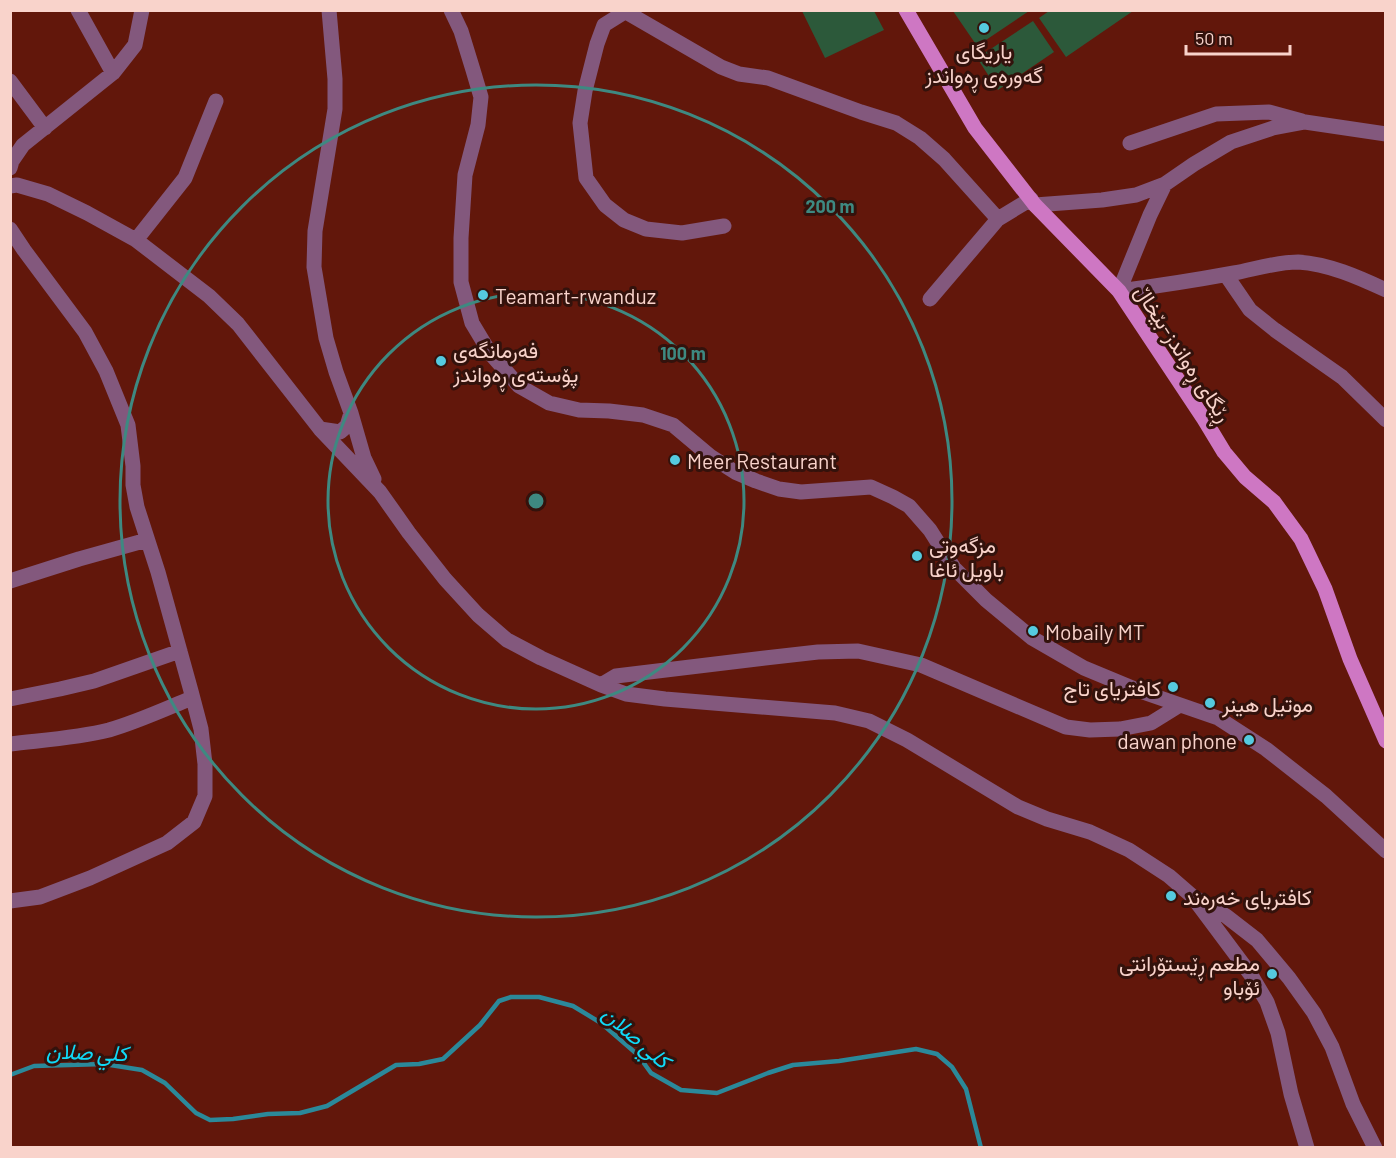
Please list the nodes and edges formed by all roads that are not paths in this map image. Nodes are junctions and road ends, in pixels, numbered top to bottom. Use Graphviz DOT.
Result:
graph roads {
  1 [pos="78,10"];
  2 [pos="142,10"];
  3 [pos="329,10"];
  4 [pos="451,10"];
  5 [pos="906,10"];
  6 [pos="627,11"];
  7 [pos="113,73"];
  8 [pos="10,81"];
  9 [pos="216,101"];
  10 [pos="1305,122"];
  11 [pos="45,128"];
  12 [pos="1386,134"];
  13 [pos="1130,143"];
  14 [pos="11,162"];
  15 [pos="1165,184"];
  16 [pos="10,186"];
  17 [pos="1033,202"];
  18 [pos="998,219"];
  19 [pos="724,226"];
  20 [pos="10,229"];
  21 [pos="136,240"];
  22 [pos="1226,275"];
  23 [pos="1386,290"];
  24 [pos="1119,291"];
  25 [pos="930,299"];
  26 [pos="351,413"];
  27 [pos="1386,420"];
  28 [pos="320,429"];
  29 [pos="380,492"];
  30 [pos="147,540"];
  31 [pos="10,581"];
  32 [pos="180,651"];
  33 [pos="601,685"];
  34 [pos="192,698"];
  35 [pos="10,699"];
  36 [pos="1180,705"];
  37 [pos="1386,741"];
  38 [pos="10,744"];
  39 [pos="1386,851"];
  40 [pos="1192,896"];
  41 [pos="10,901"];
  42 [pos="1307,1148"];
  43 [pos="1375,1148"];
  1 -- 7 [label="street"];
  2 -- 7 [label="street"];
  3 -- 26 [label="street"];
  4 -- 36 [label="street"];
  5 -- 17 [label="main road, ڕێگای ڕەواندز-بێخاڵ"];
  6 -- 18 [label="street"];
  6 -- 19 [label="street"];
  7 -- 11 [label="street"];
  8 -- 11 [label="street"];
  9 -- 21 [label="street"];
  10 -- 12 [label="street"];
  10 -- 13 [label="street"];
  10 -- 15 [label="street"];
  11 -- 14 [label="street"];
  15 -- 17 [label="street"];
  15 -- 24 [label="street"];
  16 -- 21 [label="street"];
  17 -- 18 [label="street"];
  17 -- 24 [label="main road, ڕێگای ڕەواندز-بێخاڵ"];
  18 -- 25 [label="street"];
  20 -- 30 [label="street"];
  21 -- 28 [label="street"];
  22 -- 23 [label="street"];
  22 -- 24 [label="street"];
  22 -- 27 [label="street"];
  24 -- 37 [label="main road, ڕێگای ڕەواندز-بێخاڵ"];
  26 -- 28 [label="street"];
  26 -- 29 [label="street"];
  28 -- 29 [label="street"];
  29 -- 33 [label="street"];
  30 -- 31 [label="street"];
  30 -- 32 [label="street"];
  32 -- 34 [label="street"];
  32 -- 35 [label="street"];
  33 -- 36 [label="street"];
  33 -- 40 [label="street"];
  34 -- 38 [label="street"];
  34 -- 41 [label="street"];
  36 -- 39 [label="street"];
  40 -- 42 [label="street"];
  40 -- 43 [label="street"];
}
